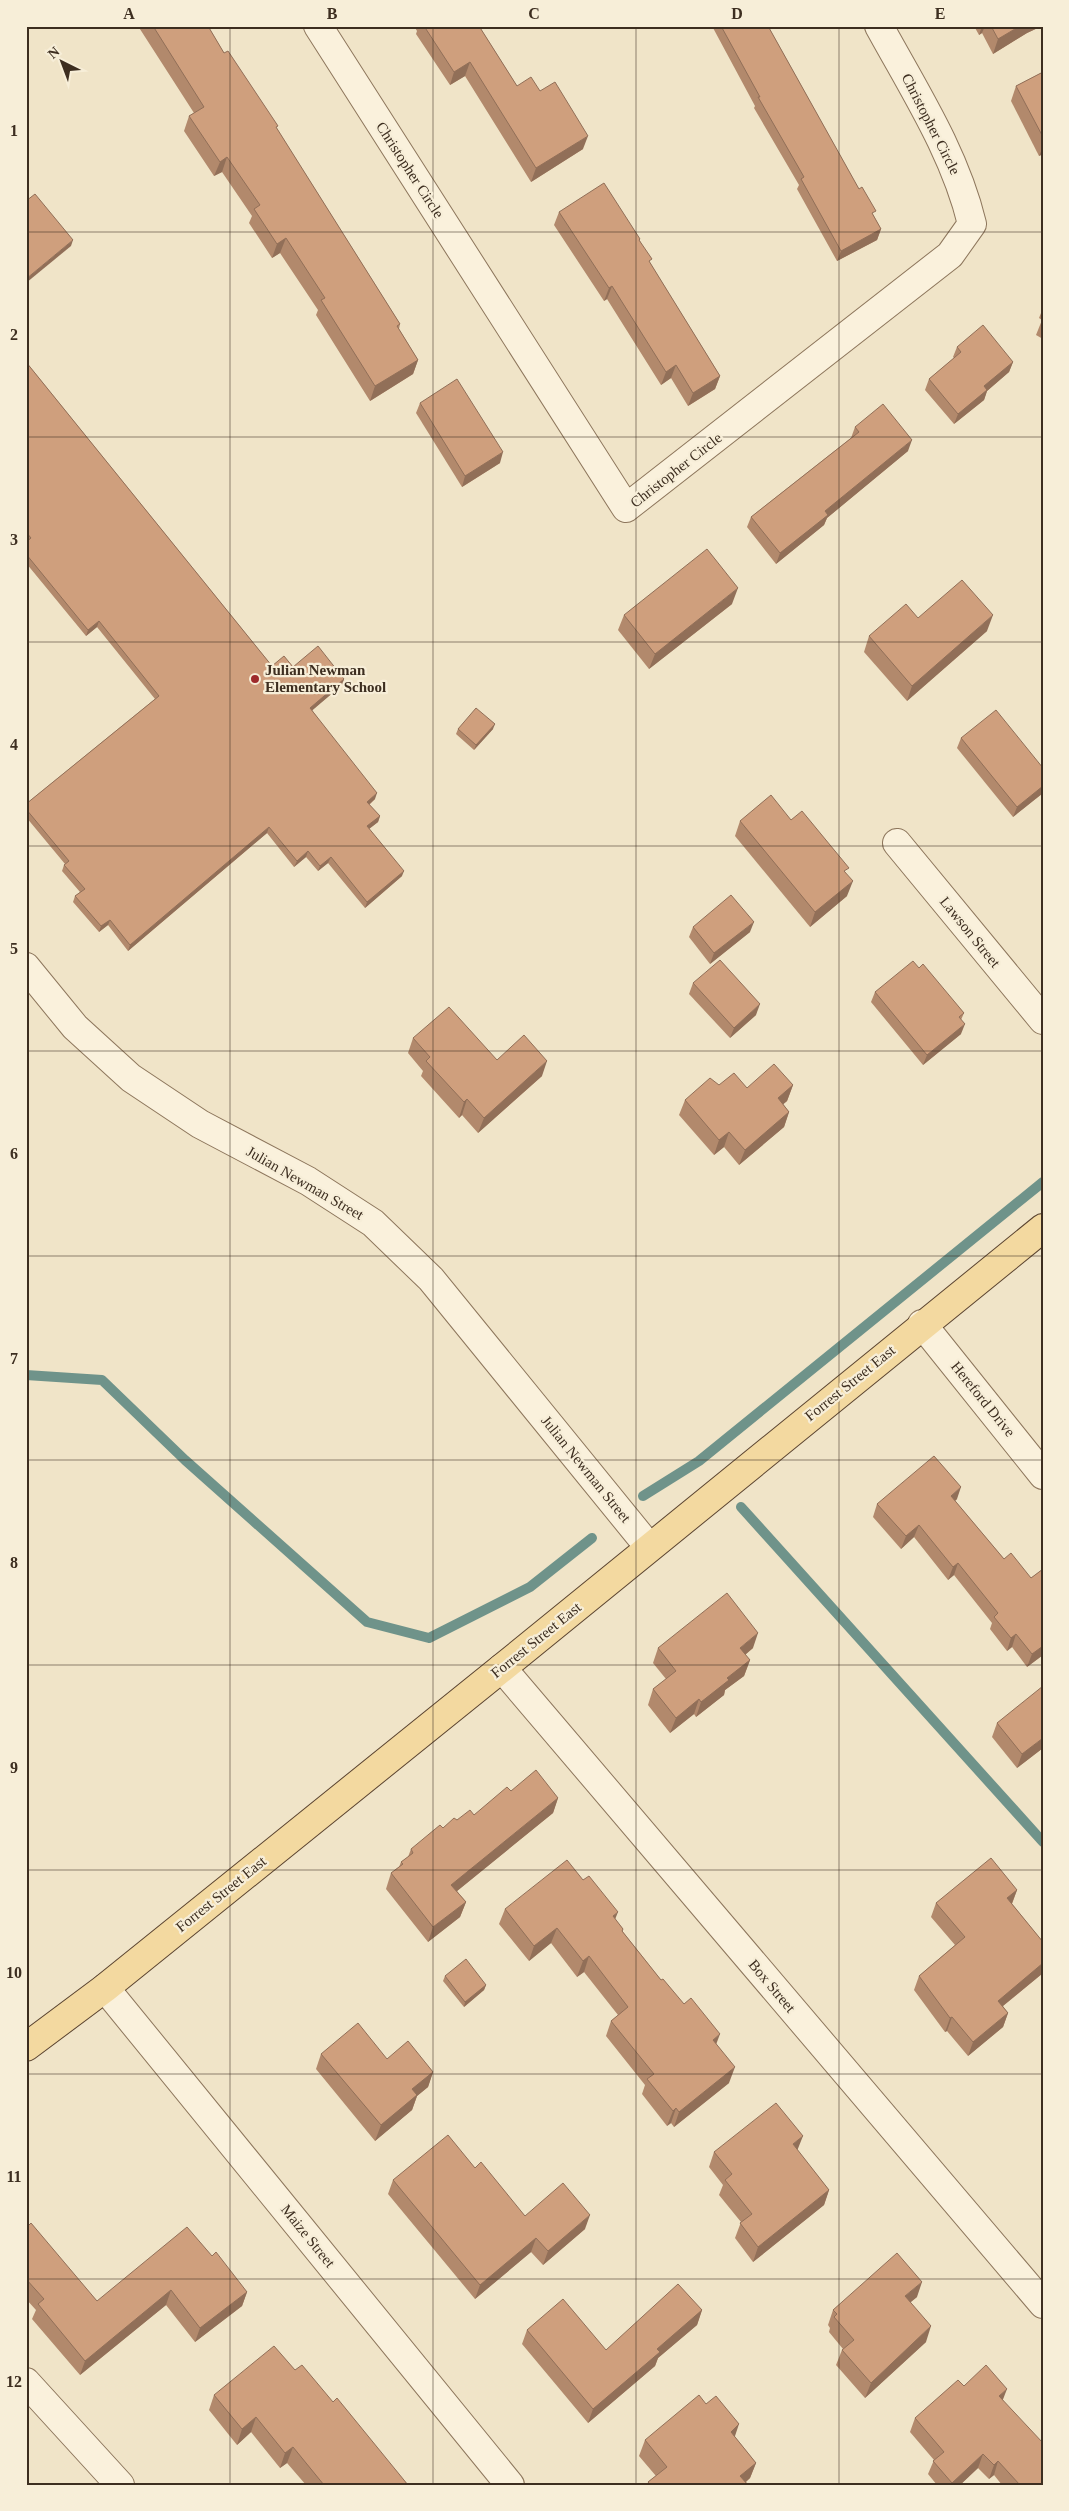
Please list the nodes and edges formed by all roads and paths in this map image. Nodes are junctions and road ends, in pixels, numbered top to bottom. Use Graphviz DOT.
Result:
graph roads {
  1 [pos="318,26"];
  2 [pos="880,26"];
  3 [pos="897,843"];
  4 [pos="26,967"];
  5 [pos="1043,1020"];
  6 [pos="1043,1228"];
  7 [pos="922,1324"];
  8 [pos="1043,1474"];
  9 [pos="650,1547"];
  10 [pos="502,1668"];
  11 [pos="105,1988"];
  12 [pos="26,2047"];
  13 [pos="1043,2304"];
  14 [pos="26,2382"];
  15 [pos="120,2485"];
  16 [pos="510,2485"];
  1 -- 2 [label="street, Christopher Circle"];
  3 -- 5 [label="street, Lawson Street"];
  4 -- 9 [label="street, Julian Newman Street"];
  6 -- 7 [label="main road, Forrest Street East"];
  7 -- 8 [label="street, Hereford Drive"];
  7 -- 9 [label="main road, Forrest Street East"];
  9 -- 10 [label="main road, Forrest Street East"];
  10 -- 11 [label="main road, Forrest Street East"];
  10 -- 13 [label="street, Box Street"];
  11 -- 12 [label="main road, Forrest Street East"];
  11 -- 16 [label="street, Maize Street"];
  14 -- 15 [label="street"];
}
